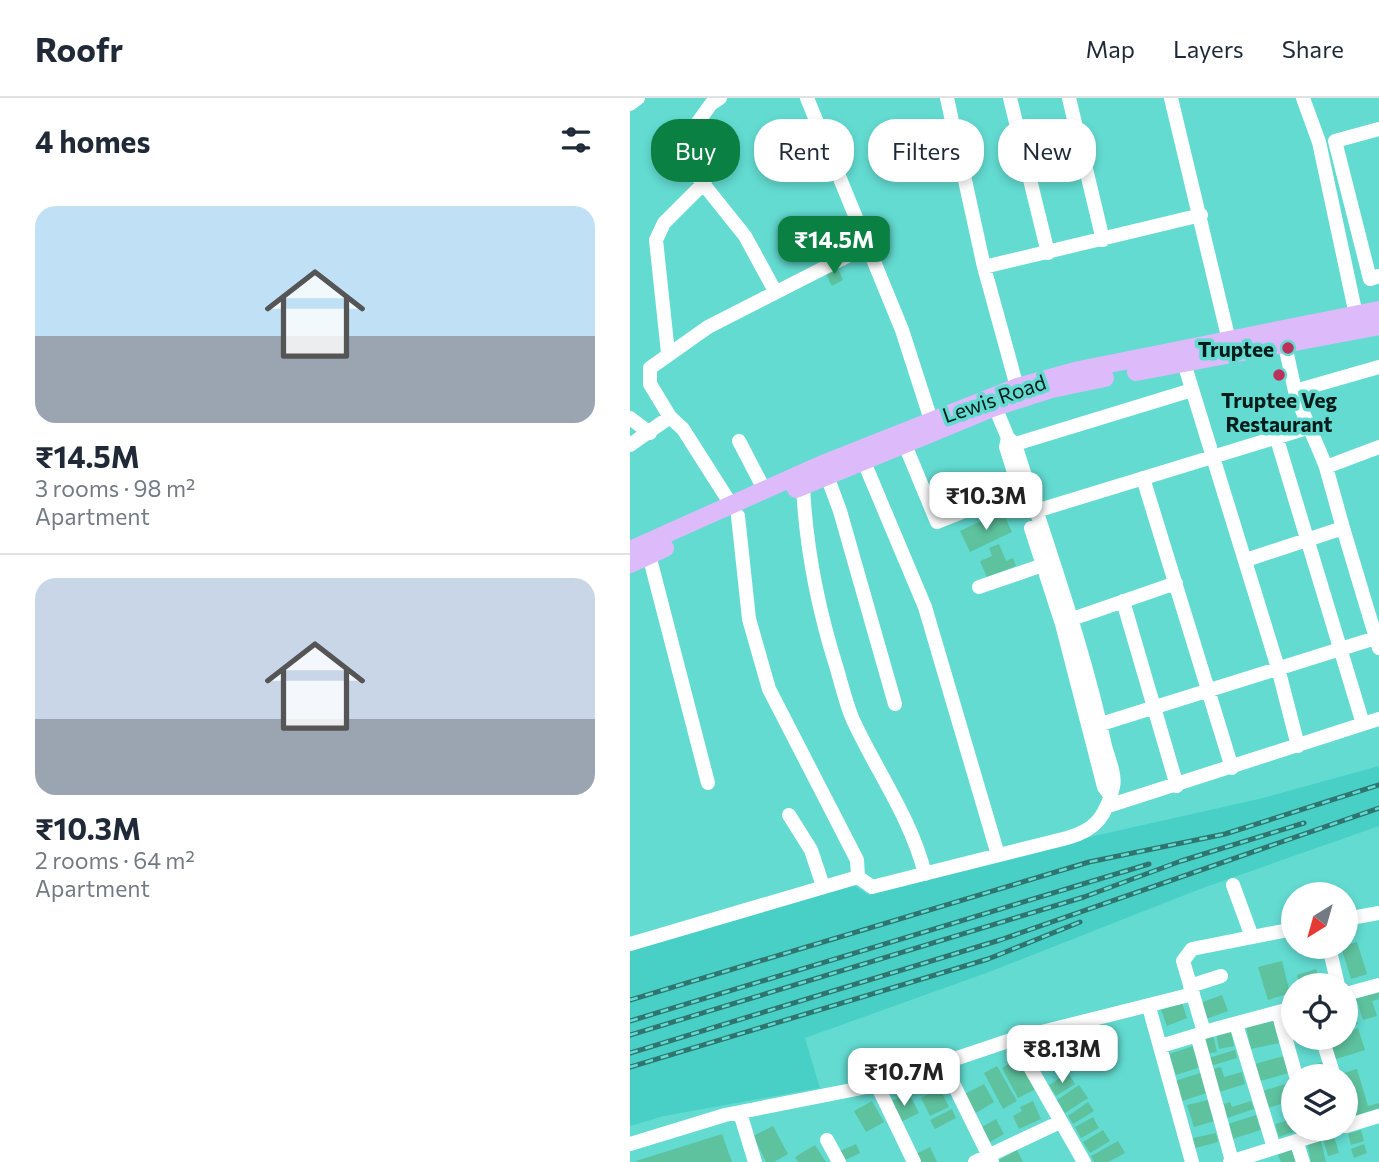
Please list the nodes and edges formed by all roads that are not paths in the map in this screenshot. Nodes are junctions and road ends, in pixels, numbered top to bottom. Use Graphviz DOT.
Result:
graph roads {
  1 [pos="638,98"];
  2 [pos="807,98"];
  3 [pos="947,98"];
  4 [pos="1010,98"];
  5 [pos="1069,98"];
  6 [pos="1171,98"];
  7 [pos="1181,98"];
  8 [pos="1303,98"];
  9 [pos="712,100"];
  10 [pos="630,104"];
  11 [pos="1379,130"];
  12 [pos="705,183"];
  13 [pos="1201,215"];
  14 [pos="1103,240"];
  15 [pos="867,246"];
  16 [pos="1048,253"];
  17 [pos="985,267"];
  18 [pos="1379,276"];
  19 [pos="775,291"];
  20 [pos="1379,310"];
  21 [pos="1356,323"];
  22 [pos="1379,326"];
  23 [pos="1379,335"];
  24 [pos="1285,345"];
  25 [pos="1235,347"];
  26 [pos="668,353"];
  27 [pos="1184,363"];
  28 [pos="1379,367"];
  29 [pos="1017,387"];
  30 [pos="1192,390"];
  31 [pos="1295,391"];
  32 [pos="995,407"];
  33 [pos="670,417"];
  34 [pos="630,418"];
  35 [pos="931,420"];
  36 [pos="1307,428"];
  37 [pos="650,433"];
  38 [pos="1276,436"];
  39 [pos="739,441"];
  40 [pos="1012,441"];
  41 [pos="630,444"];
  42 [pos="905,445"];
  43 [pos="1379,447"];
  44 [pos="1212,458"];
  45 [pos="864,462"];
  46 [pos="1326,467"];
  47 [pos="827,476"];
  48 [pos="1143,478"];
  49 [pos="803,486"];
  50 [pos="765,491"];
  51 [pos="982,504"];
  52 [pos="735,511"];
  53 [pos="1036,511"];
  54 [pos="705,524"];
  55 [pos="1343,528"];
  56 [pos="1305,539"];
  57 [pos="630,550"];
  58 [pos="649,555"];
  59 [pos="1245,560"];
  60 [pos="630,564"];
  61 [pos="1043,565"];
  62 [pos="1176,583"];
  63 [pos="979,587"];
  64 [pos="1123,601"];
  65 [pos="1072,620"];
  66 [pos="1378,641"];
  67 [pos="1338,649"];
  68 [pos="1278,668"];
  69 [pos="1209,692"];
  70 [pos="895,704"];
  71 [pos="1153,710"];
  72 [pos="1379,719"];
  73 [pos="1101,724"];
  74 [pos="1363,724"];
  75 [pos="1298,746"];
  76 [pos="1232,768"];
  77 [pos="708,783"];
  78 [pos="1177,786"];
  79 [pos="1109,800"];
  80 [pos="789,814"];
  81 [pos="998,855"];
  82 [pos="925,874"];
  83 [pos="858,877"];
  84 [pos="1233,885"];
  85 [pos="823,886"];
  86 [pos="1379,913"];
  87 [pos="1358,917"];
  88 [pos="1281,931"];
  89 [pos="1252,937"];
  90 [pos="630,944"];
  91 [pos="1221,976"];
  92 [pos="1379,985"];
  93 [pos="1192,990"];
  94 [pos="1358,990"];
  95 [pos="1149,1007"];
  96 [pos="1281,1011"];
  97 [pos="1278,1012"];
  98 [pos="1236,1024"];
  99 [pos="1201,1034"];
  100 [pos="1014,1039"];
  101 [pos="1161,1046"];
  102 [pos="942,1061"];
  103 [pos="1293,1064"];
  104 [pos="877,1085"];
  105 [pos="740,1113"];
  106 [pos="1379,1116"];
  107 [pos="1358,1120"];
  108 [pos="1060,1122"];
  109 [pos="827,1140"];
  110 [pos="1300,1141"];
  111 [pos="1297,1143"];
  112 [pos="630,1144"];
  113 [pos="1274,1148"];
  114 [pos="985,1160"];
  115 [pos="1231,1161"];
  116 [pos="755,1162"];
  117 [pos="839,1162"];
  118 [pos="914,1162"];
  119 [pos="1084,1162"];
  120 [pos="1192,1162"];
  121 [pos="1303,1162"];
  1 -- 10 [label="street"];
  2 -- 15 [label="street"];
  3 -- 17 [label="street"];
  4 -- 16 [label="street"];
  5 -- 14 [label="street"];
  6 -- 13 [label="street"];
  7 -- 25 [label="street"];
  8 -- 21 [label="street"];
  9 -- 12 [label="street"];
  11 -- 18 [label="street"];
  12 -- 19 [label="street"];
  12 -- 26 [label="street"];
  13 -- 14 [label="street"];
  13 -- 25 [label="street"];
  14 -- 16 [label="street"];
  15 -- 19 [label="street"];
  15 -- 35 [label="street"];
  16 -- 17 [label="street"];
  17 -- 29 [label="street"];
  19 -- 26 [label="street"];
  20 -- 21 [label="main road, Lewis Road"];
  21 -- 22 [label="main road, Lewis Road"];
  21 -- 23 [label="main road"];
  21 -- 24 [label="main road, Lewis Road"];
  21 -- 25 [label="main road, Lewis Road"];
  24 -- 25 [label="main road, Lewis Road"];
  24 -- 31 [label="street"];
  25 -- 27 [label="main road, Lewis Road"];
  25 -- 29 [label="main road, Lewis Road"];
  26 -- 33 [label="street"];
  27 -- 30 [label="street"];
  27 -- 32 [label="main road, Lewis Road"];
  28 -- 31 [label="street"];
  29 -- 35 [label="main road, Lewis Road"];
  30 -- 40 [label="street"];
  30 -- 44 [label="street"];
  31 -- 36 [label="street"];
  32 -- 40 [label="street"];
  32 -- 42 [label="main road, Lewis Road"];
  33 -- 37 [label="street"];
  33 -- 52 [label="street"];
  34 -- 37 [label="street"];
  35 -- 50 [label="main road, Lewis Road"];
  36 -- 38 [label="street"];
  36 -- 46 [label="street"];
  37 -- 41 [label="street"];
  38 -- 44 [label="street"];
  38 -- 56 [label="street"];
  39 -- 50 [label="street"];
  40 -- 53 [label="street"];
  40 -- 61 [label="street"];
  42 -- 45 [label="main road, Lewis Road"];
  42 -- 51 [label="street"];
  43 -- 46 [label="street"];
  44 -- 48 [label="street"];
  44 -- 59 [label="street"];
  45 -- 47 [label="main road, Lewis Road"];
  45 -- 81 [label="street"];
  46 -- 55 [label="street"];
  47 -- 49 [label="main road, Lewis Road"];
  47 -- 70 [label="street"];
  48 -- 53 [label="street"];
  48 -- 62 [label="street"];
  49 -- 52 [label="main road, Lewis Road"];
  49 -- 82 [label="street"];
  50 -- 52 [label="main road, Lewis Road"];
  52 -- 54 [label="main road, Lewis Road"];
  52 -- 83 [label="street"];
  53 -- 65 [label="street"];
  54 -- 57 [label="main road, Lewis Road"];
  54 -- 58 [label="main road, Lewis Road"];
  55 -- 56 [label="street"];
  55 -- 66 [label="street"];
  56 -- 59 [label="street"];
  56 -- 67 [label="street"];
  58 -- 60 [label="main road, Lewis Road"];
  58 -- 77 [label="street"];
  59 -- 68 [label="street"];
  61 -- 63 [label="street"];
  61 -- 79 [label="street"];
  62 -- 64 [label="street"];
  62 -- 69 [label="street"];
  64 -- 65 [label="street"];
  64 -- 71 [label="street"];
  65 -- 73 [label="street"];
  66 -- 67 [label="street"];
  67 -- 68 [label="street"];
  67 -- 74 [label="street"];
  68 -- 69 [label="street"];
  68 -- 75 [label="street"];
  69 -- 71 [label="street"];
  69 -- 76 [label="street"];
  71 -- 73 [label="street"];
  71 -- 78 [label="street"];
  72 -- 74 [label="street"];
  73 -- 79 [label="street"];
  74 -- 75 [label="street"];
  75 -- 76 [label="street"];
  76 -- 78 [label="street"];
  78 -- 79 [label="street"];
  79 -- 81 [label="street"];
  80 -- 85 [label="street"];
  81 -- 82 [label="street"];
  82 -- 83 [label="street"];
  83 -- 85 [label="street"];
  84 -- 89 [label="street"];
  85 -- 90 [label="street"];
  86 -- 87 [label="street"];
  88 -- 89 [label="street"];
  89 -- 93 [label="street"];
  91 -- 93 [label="street"];
  92 -- 94 [label="street"];
  93 -- 95 [label="street"];
  93 -- 99 [label="street"];
  95 -- 100 [label="street"];
  95 -- 101 [label="street"];
  96 -- 97 [label="street"];
  97 -- 98 [label="street"];
  97 -- 103 [label="street"];
  98 -- 99 [label="street"];
  98 -- 113 [label="street"];
  99 -- 101 [label="street"];
  99 -- 115 [label="street"];
  100 -- 102 [label="street"];
  100 -- 108 [label="street"];
  101 -- 120 [label="street"];
  102 -- 104 [label="street"];
  102 -- 114 [label="street"];
  104 -- 105 [label="street"];
  104 -- 118 [label="street"];
  105 -- 112 [label="street"];
  105 -- 116 [label="street"];
  106 -- 107 [label="street"];
  108 -- 114 [label="street"];
  108 -- 119 [label="street"];
  109 -- 117 [label="street"];
  110 -- 111 [label="street"];
  111 -- 113 [label="street"];
  111 -- 121 [label="street"];
  113 -- 115 [label="street"];
}
